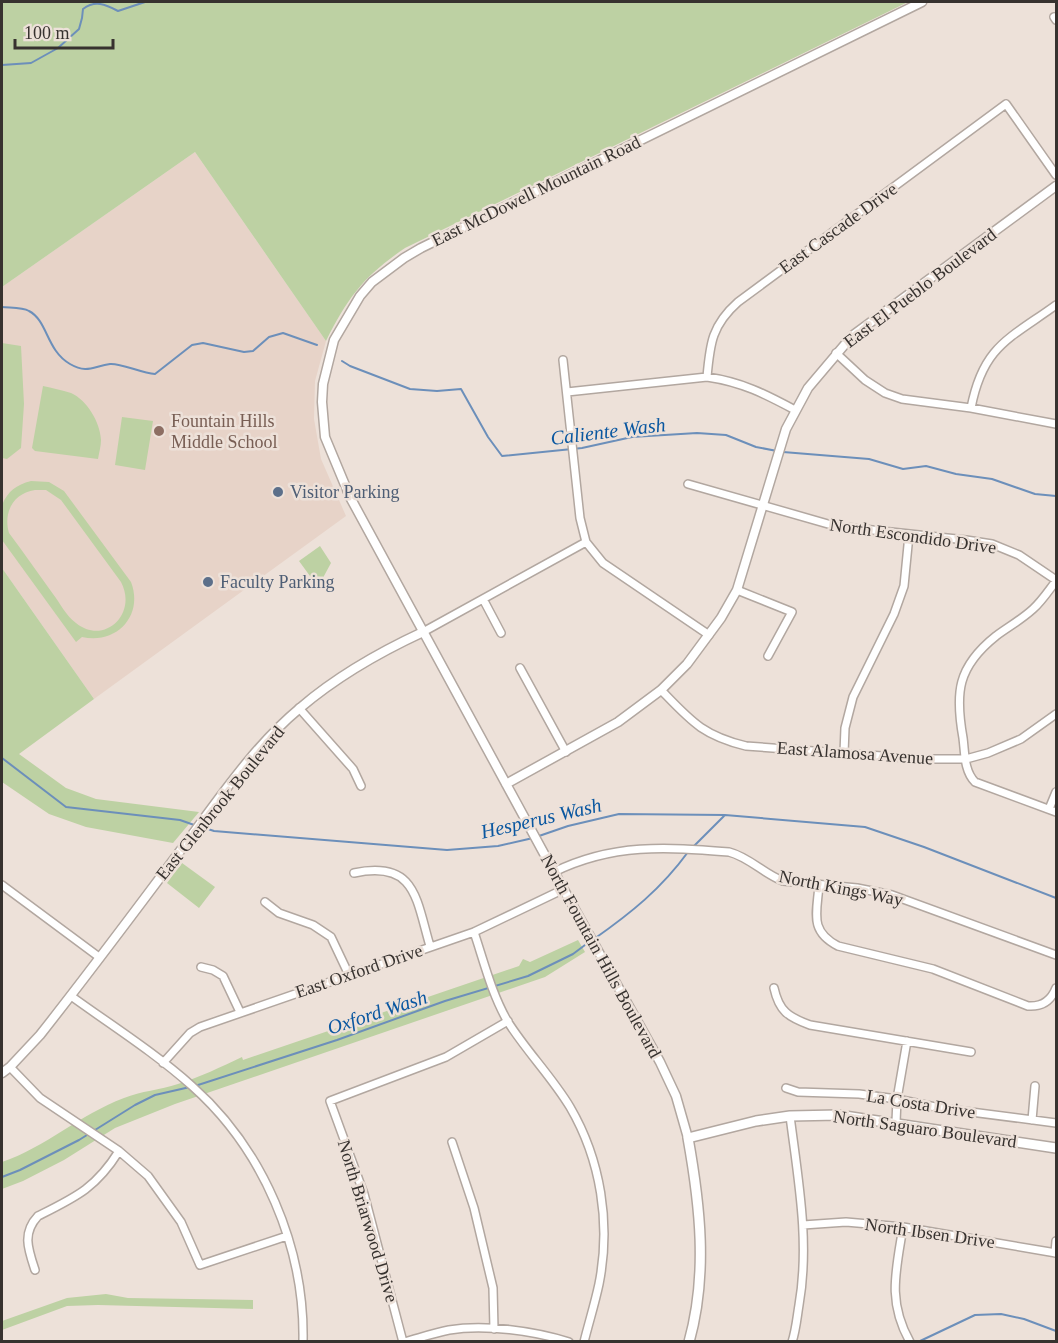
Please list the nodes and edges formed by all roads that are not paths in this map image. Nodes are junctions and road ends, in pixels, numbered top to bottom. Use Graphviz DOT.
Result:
graph roads {
  1 [pos="922,2"];
  2 [pos="1056,175"];
  3 [pos="1056,186"];
  4 [pos="1056,305"];
  5 [pos="836,353"];
  6 [pos="563,360"];
  7 [pos="707,377"];
  8 [pos="567,392"];
  9 [pos="971,408"];
  10 [pos="795,410"];
  11 [pos="1056,424"];
  12 [pos="688,484"];
  13 [pos="354,504"];
  14 [pos="764,507"];
  15 [pos="909,535"];
  16 [pos="586,542"];
  17 [pos="1056,580"];
  18 [pos="737,590"];
  19 [pos="483,599"];
  20 [pos="423,632"];
  21 [pos="501,633"];
  22 [pos="709,635"];
  23 [pos="768,656"];
  24 [pos="520,668"];
  25 [pos="661,690"];
  26 [pos="299,708"];
  27 [pos="1056,714"];
  28 [pos="566,752"];
  29 [pos="844,753"];
  30 [pos="966,759"];
  31 [pos="506,784"];
  32 [pos="361,786"];
  33 [pos="1056,792"];
  34 [pos="1053,810"];
  35 [pos="554,872"];
  36 [pos="354,873"];
  37 [pos="2,885"];
  38 [pos="819,885"];
  39 [pos="564,889"];
  40 [pos="265,902"];
  41 [pos="474,932"];
  42 [pos="430,946"];
  43 [pos="1056,955"];
  44 [pos="99,957"];
  45 [pos="201,967"];
  46 [pos="349,975"];
  47 [pos="774,988"];
  48 [pos="1056,988"];
  49 [pos="71,996"];
  50 [pos="240,1012"];
  51 [pos="508,1021"];
  52 [pos="908,1041"];
  53 [pos="971,1052"];
  54 [pos="163,1063"];
  55 [pos="10,1067"];
  56 [pos="2,1073"];
  57 [pos="1035,1086"];
  58 [pos="786,1088"];
  59 [pos="897,1099"];
  60 [pos="790,1116"];
  61 [pos="1032,1120"];
  62 [pos="896,1122"];
  63 [pos="1056,1123"];
  64 [pos="688,1138"];
  65 [pos="452,1142"];
  66 [pos="1056,1148"];
  67 [pos="119,1151"];
  68 [pos="803,1225"];
  69 [pos="903,1227"];
  70 [pos="287,1236"];
  71 [pos="1056,1241"];
  72 [pos="1056,1253"];
  73 [pos="35,1270"];
  74 [pos="494,1329"];
  75 [pos="303,1341"];
  76 [pos="404,1341"];
  77 [pos="569,1341"];
  78 [pos="584,1341"];
  79 [pos="689,1341"];
  80 [pos="792,1341"];
  81 [pos="910,1341"];
  1 -- 13 [label="street, East McDowell Mountain Road"];
  2 -- 7 [label="street, East Cascade Drive"];
  3 -- 5 [label="street, East El Pueblo Boulevard"];
  4 -- 9 [label="street"];
  5 -- 9 [label="street"];
  5 -- 10 [label="street, East El Pueblo Boulevard"];
  6 -- 8 [label="street"];
  7 -- 8 [label="street"];
  7 -- 10 [label="street"];
  8 -- 16 [label="street"];
  9 -- 11 [label="street"];
  10 -- 14 [label="street, East El Pueblo Boulevard"];
  12 -- 14 [label="street, North Escondido Drive"];
  13 -- 20 [label="street, North Fountain Hills Boulevard"];
  14 -- 15 [label="street, North Escondido Drive"];
  14 -- 18 [label="street, East El Pueblo Boulevard"];
  15 -- 17 [label="street, North Escondido Drive"];
  15 -- 29 [label="street"];
  16 -- 19 [label="street, East Glenbrook Boulevard"];
  16 -- 22 [label="street"];
  17 -- 30 [label="street"];
  18 -- 22 [label="street, East El Pueblo Boulevard"];
  18 -- 23 [label="street"];
  19 -- 20 [label="street, East Glenbrook Boulevard"];
  19 -- 21 [label="street"];
  20 -- 26 [label="street, East Glenbrook Boulevard"];
  20 -- 31 [label="street, North Fountain Hills Boulevard"];
  22 -- 25 [label="street, East El Pueblo Boulevard"];
  24 -- 28 [label="street"];
  25 -- 28 [label="street, East El Pueblo Boulevard"];
  25 -- 29 [label="street, East Alamosa Avenue"];
  26 -- 32 [label="street"];
  26 -- 44 [label="street, East Glenbrook Boulevard"];
  27 -- 30 [label="street, East Alamosa Avenue"];
  28 -- 31 [label="street, East El Pueblo Boulevard"];
  29 -- 30 [label="street, East Alamosa Avenue"];
  30 -- 34 [label="street"];
  31 -- 35 [label="street, North Fountain Hills Boulevard"];
  33 -- 34 [label="street"];
  35 -- 38 [label="street, North Kings Way"];
  35 -- 39 [label="street, North Fountain Hills Boulevard"];
  36 -- 42 [label="street"];
  37 -- 44 [label="street"];
  38 -- 43 [label="street, North Kings Way"];
  38 -- 48 [label="street"];
  39 -- 41 [label="street, East Oxford Drive"];
  39 -- 64 [label="street, North Fountain Hills Boulevard"];
  40 -- 46 [label="street"];
  41 -- 42 [label="street, East Oxford Drive"];
  41 -- 51 [label="street"];
  42 -- 46 [label="street, East Oxford Drive"];
  44 -- 49 [label="street, East Glenbrook Boulevard"];
  45 -- 50 [label="street"];
  46 -- 50 [label="street, East Oxford Drive"];
  47 -- 52 [label="street"];
  49 -- 54 [label="street"];
  49 -- 55 [label="street, East Glenbrook Boulevard"];
  50 -- 54 [label="street, East Oxford Drive"];
  51 -- 76 [label="street, North Briarwood Drive"];
  51 -- 78 [label="street"];
  52 -- 53 [label="street"];
  52 -- 59 [label="street"];
  54 -- 70 [label="street"];
  55 -- 56 [label="street, East Glenbrook Boulevard"];
  55 -- 67 [label="street"];
  57 -- 61 [label="street"];
  58 -- 59 [label="street, La Costa Drive"];
  59 -- 61 [label="street, La Costa Drive"];
  59 -- 62 [label="street"];
  60 -- 62 [label="main road, North Saguaro Boulevard"];
  60 -- 64 [label="main road, North Saguaro Boulevard"];
  60 -- 68 [label="street"];
  61 -- 63 [label="street, La Costa Drive"];
  62 -- 66 [label="main road, North Saguaro Boulevard"];
  64 -- 79 [label="main road, North Fountain Hills Boulevard"];
  65 -- 74 [label="street"];
  67 -- 70 [label="street"];
  67 -- 73 [label="street"];
  68 -- 69 [label="street, North Ibsen Drive"];
  68 -- 80 [label="street"];
  69 -- 72 [label="street, North Ibsen Drive"];
  69 -- 81 [label="street"];
  70 -- 75 [label="street"];
  71 -- 72 [label="street"];
  74 -- 76 [label="street"];
  74 -- 77 [label="street"];
}
